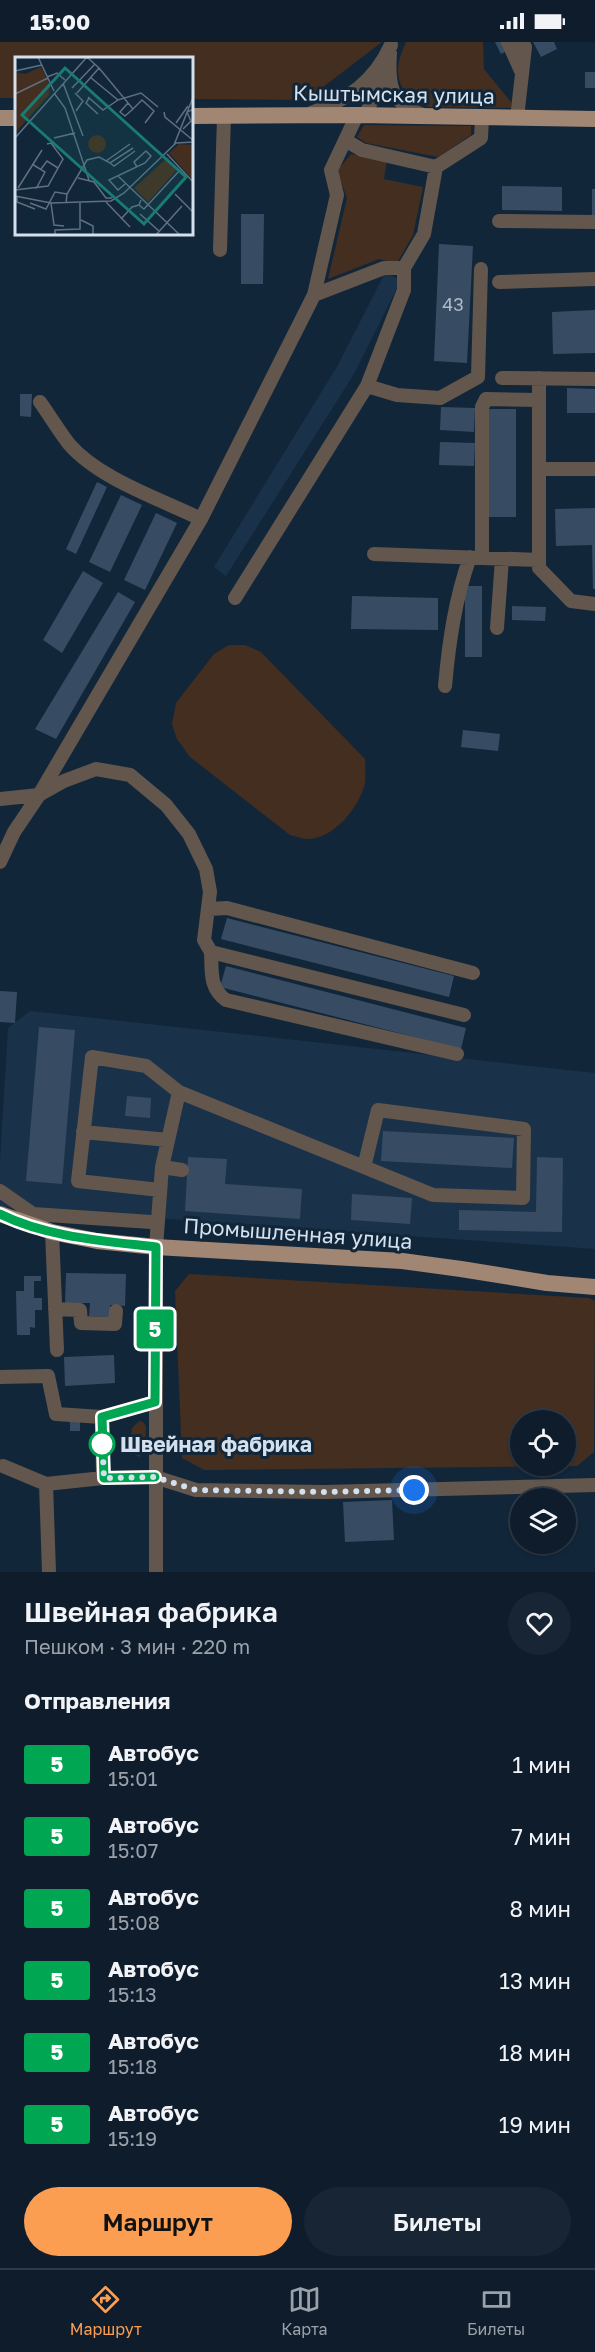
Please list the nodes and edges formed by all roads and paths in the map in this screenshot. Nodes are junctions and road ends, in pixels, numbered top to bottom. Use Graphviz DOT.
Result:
graph roads {
  1 [pos="508,42"];
  2 [pos="522,42"];
  3 [pos="391,43"];
  4 [pos="522,73"];
  5 [pos="518,110"];
  6 [pos="305,115"];
  7 [pos="362,115"];
  8 [pos="194,116"];
  9 [pos="225,116"];
  10 [pos="425,116"];
  11 [pos="482,117"];
  12 [pos="595,119"];
  13 [pos="345,140"];
  14 [pos="436,167"];
  15 [pos="499,221"];
  16 [pos="595,222"];
  17 [pos="220,250"];
  18 [pos="404,268"];
  19 [pos="481,269"];
  20 [pos="595,279"];
  21 [pos="499,282"];
  22 [pos="314,295"];
  23 [pos="502,378"];
  24 [pos="539,378"];
  25 [pos="595,379"];
  26 [pos="367,386"];
  27 [pos="539,400"];
  28 [pos="40,402"];
  29 [pos="539,469"];
  30 [pos="595,469"];
  31 [pos="201,519"];
  32 [pos="374,554"];
  33 [pos="476,557"];
  34 [pos="502,559"];
  35 [pos="539,560"];
  36 [pos="235,598"];
  37 [pos="595,604"];
  38 [pos="497,628"];
  39 [pos="445,686"];
  40 [pos="39,795"];
  41 [pos="0,799"];
  42 [pos="0,862"];
  43 [pos="209,909"];
  44 [pos="211,952"];
  45 [pos="473,973"];
  46 [pos="464,1015"];
  47 [pos="457,1054"];
  48 [pos="179,1092"];
  49 [pos="83,1132"];
  50 [pos="168,1140"];
  51 [pos="162,1167"];
  52 [pos="364,1167"];
  53 [pos="182,1170"];
  54 [pos="160,1190"];
  55 [pos="0,1191"];
  56 [pos="0,1214"];
  57 [pos="151,1222"];
  58 [pos="52,1232"];
  59 [pos="156,1247"];
  60 [pos="595,1287"];
  61 [pos="55,1309"];
  62 [pos="116,1311"];
  63 [pos="57,1350"];
  64 [pos="0,1377"];
  65 [pos="155,1402"];
  66 [pos="102,1417"];
  67 [pos="3,1466"];
  68 [pos="155,1477"];
  69 [pos="104,1478"];
  70 [pos="46,1484"];
  71 [pos="595,1485"];
  72 [pos="49,1572"];
  73 [pos="156,1572"];
  1 -- 4 [label="street"];
  2 -- 4 [label="street"];
  3 -- 6 [label="street"];
  3 -- 7 [label="street"];
  3 -- 10 [label="street"];
  4 -- 5 [label="street"];
  5 -- 11 [label="main road, Кыштымская улица"];
  5 -- 12 [label="main road, Кыштымская улица"];
  6 -- 7 [label="main road, Кыштымская улица"];
  6 -- 9 [label="main road, Кыштымская улица"];
  7 -- 10 [label="main road, Кыштымская улица"];
  7 -- 13 [label="street"];
  8 -- 9 [label="main road, Кыштымская улица"];
  9 -- 17 [label="street"];
  10 -- 11 [label="main road, Кыштымская улица"];
  11 -- 14 [label="street"];
  13 -- 14 [label="street"];
  13 -- 22 [label="street"];
  14 -- 18 [label="street"];
  15 -- 16 [label="street"];
  18 -- 22 [label="street"];
  18 -- 26 [label="street"];
  19 -- 26 [label="street"];
  20 -- 21 [label="street"];
  22 -- 31 [label="street"];
  23 -- 24 [label="street"];
  24 -- 25 [label="street"];
  24 -- 27 [label="street"];
  26 -- 36 [label="street"];
  27 -- 29 [label="street"];
  27 -- 33 [label="street"];
  28 -- 31 [label="street"];
  29 -- 30 [label="street"];
  29 -- 35 [label="street"];
  31 -- 40 [label="street"];
  32 -- 33 [label="street"];
  33 -- 34 [label="street"];
  33 -- 39 [label="street"];
  34 -- 35 [label="street"];
  34 -- 38 [label="street"];
  35 -- 37 [label="street"];
  40 -- 41 [label="street"];
  40 -- 42 [label="street"];
  40 -- 43 [label="street"];
  43 -- 44 [label="street"];
  43 -- 45 [label="street"];
  44 -- 46 [label="street"];
  44 -- 47 [label="street"];
  48 -- 49 [label="street"];
  48 -- 50 [label="street"];
  48 -- 52 [label="street"];
  49 -- 50 [label="street"];
  49 -- 54 [label="street"];
  50 -- 51 [label="street"];
  51 -- 53 [label="street"];
  51 -- 54 [label="street"];
  52 -- 52 [label="street"];
  54 -- 59 [label="street"];
  55 -- 57 [label="street"];
  56 -- 58 [label="main road, Промышленная улица"];
  58 -- 59 [label="main road, Промышленная улица"];
  58 -- 61 [label="street"];
  59 -- 60 [label="main road, Промышленная улица"];
  59 -- 65 [label="street"];
  61 -- 62 [label="street"];
  61 -- 63 [label="street"];
  64 -- 66 [label="street"];
  65 -- 66 [label="street"];
  65 -- 68 [label="street"];
  66 -- 69 [label="street"];
  67 -- 70 [label="street"];
  68 -- 69 [label="street"];
  68 -- 71 [label="street"];
  68 -- 73 [label="street"];
  69 -- 70 [label="street"];
  70 -- 72 [label="street"];
}
